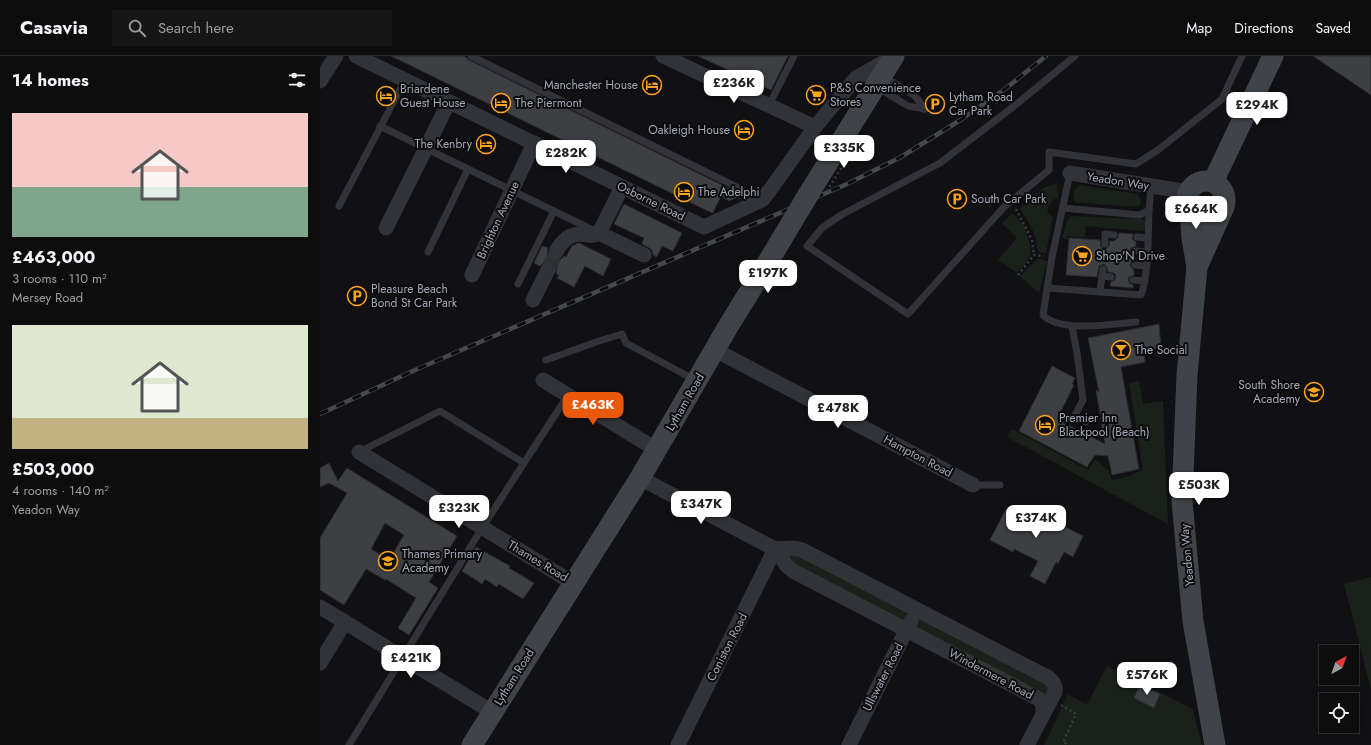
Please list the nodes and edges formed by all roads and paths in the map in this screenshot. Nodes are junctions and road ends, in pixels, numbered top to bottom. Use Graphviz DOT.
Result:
graph roads {
  1 [pos="336,56"];
  2 [pos="356,56"];
  3 [pos="471,56"];
  4 [pos="664,56"];
  5 [pos="794,56"];
  6 [pos="894,56"];
  7 [pos="1075,56"];
  8 [pos="1242,56"];
  9 [pos="1273,56"];
  10 [pos="405,80"];
  11 [pos="878,80"];
  12 [pos="320,81"];
  13 [pos="449,102"];
  14 [pos="769,106"];
  15 [pos="380,126"];
  16 [pos="815,127"];
  17 [pos="534,143"];
  18 [pos="426,148"];
  19 [pos="468,169"];
  20 [pos="1070,174"];
  21 [pos="1213,182"];
  22 [pos="622,187"];
  23 [pos="1151,187"];
  24 [pos="511,190"];
  25 [pos="766,195"];
  26 [pos="1190,201"];
  27 [pos="1010,202"];
  28 [pos="339,206"];
  29 [pos="1224,207"];
  30 [pos="1063,208"];
  31 [pos="1149,210"];
  32 [pos="554,211"];
  33 [pos="386,228"];
  34 [pos="599,233"];
  35 [pos="1114,235"];
  36 [pos="1137,237"];
  37 [pos="1148,238"];
  38 [pos="1104,244"];
  39 [pos="1136,251"];
  40 [pos="428,252"];
  41 [pos="556,252"];
  42 [pos="1147,252"];
  43 [pos="644,255"];
  44 [pos="1034,255"];
  45 [pos="1047,256"];
  46 [pos="1135,265"];
  47 [pos="1146,266"];
  48 [pos="1197,267"];
  49 [pos="548,270"];
  50 [pos="472,275"];
  51 [pos="1018,275"];
  52 [pos="1111,277"];
  53 [pos="1133,280"];
  54 [pos="1145,281"];
  55 [pos="518,284"];
  56 [pos="1048,288"];
  57 [pos="1100,292"];
  58 [pos="533,300"];
  59 [pos="1136,322"];
  60 [pos="1072,326"];
  61 [pos="715,350"];
  62 [pos="546,360"];
  63 [pos="543,380"];
  64 [pos="697,381"];
  65 [pos="568,395"];
  66 [pos="1086,422"];
  67 [pos="657,450"];
  68 [pos="359,452"];
  69 [pos="524,463"];
  70 [pos="640,478"];
  71 [pos="973,485"];
  72 [pos="1000,485"];
  73 [pos="482,528"];
  74 [pos="775,549"];
  75 [pos="573,583"];
  76 [pos="320,607"];
  77 [pos="917,610"];
  78 [pos="345,622"];
  79 [pos="907,630"];
  80 [pos="402,657"];
  81 [pos="320,663"];
  82 [pos="1052,699"];
  83 [pos="492,712"];
  84 [pos="1043,715"];
  85 [pos="1063,742"];
  86 [pos="349,745"];
  87 [pos="472,745"];
  88 [pos="678,745"];
  89 [pos="849,745"];
  90 [pos="1027,745"];
  91 [pos="1061,745"];
  92 [pos="1069,745"];
  93 [pos="1215,745"];
  1 -- 12 [label="street"];
  2 -- 10 [label="street, Osborne Road"];
  3 -- 25 [label="lane"];
  4 -- 14 [label="street"];
  5 -- 14 [label="lane"];
  6 -- 11 [label="street, Lytham Road"];
  6 -- 16 [label="street"];
  7 -- 27 [label="lane"];
  8 -- 27 [label="lane"];
  9 -- 21 [label="street"];
  10 -- 13 [label="street, Osborne Road"];
  10 -- 15 [label="lane"];
  11 -- 11 [label="lane"];
  11 -- 61 [label="street, Lytham Road, bridge"];
  13 -- 17 [label="street, Osborne Road"];
  13 -- 18 [label="street"];
  14 -- 16 [label="street"];
  15 -- 18 [label="lane"];
  15 -- 28 [label="lane"];
  16 -- 25 [label="street"];
  17 -- 22 [label="street, Osborne Road"];
  17 -- 24 [label="street, Brighton Avenue"];
  18 -- 19 [label="lane"];
  18 -- 33 [label="street"];
  19 -- 24 [label="lane"];
  19 -- 40 [label="lane"];
  20 -- 23 [label="street, Yeadon Way"];
  20 -- 30 [label="lane"];
  21 -- 26 [label="street"];
  21 -- 29 [label="street"];
  22 -- 25 [label="street, Osborne Road"];
  22 -- 34 [label="street"];
  23 -- 26 [label="street, Yeadon Way"];
  23 -- 31 [label="lane"];
  24 -- 32 [label="lane"];
  24 -- 50 [label="street, Brighton Avenue"];
  26 -- 29 [label="street"];
  26 -- 48 [label="street, Yeadon Way"];
  27 -- 44 [label="path"];
  29 -- 48 [label="street, Yeadon Way"];
  30 -- 31 [label="lane"];
  30 -- 56 [label="lane"];
  31 -- 37 [label="lane"];
  32 -- 34 [label="lane"];
  32 -- 55 [label="lane"];
  34 -- 41 [label="street"];
  34 -- 43 [label="street"];
  35 -- 38 [label="lane"];
  36 -- 37 [label="lane"];
  37 -- 42 [label="lane"];
  39 -- 42 [label="lane"];
  42 -- 47 [label="lane"];
  44 -- 45 [label="path"];
  44 -- 51 [label="path"];
  46 -- 47 [label="lane"];
  47 -- 54 [label="lane"];
  48 -- 93 [label="street, Yeadon Way"];
  49 -- 58 [label="street"];
  52 -- 57 [label="lane"];
  53 -- 54 [label="lane"];
  54 -- 57 [label="lane"];
  56 -- 57 [label="lane"];
  56 -- 60 [label="lane"];
  59 -- 60 [label="lane"];
  60 -- 66 [label="lane"];
  61 -- 64 [label="street, Lytham Road"];
  61 -- 71 [label="street, Hampton Road"];
  62 -- 64 [label="lane"];
  63 -- 65 [label="street"];
  64 -- 67 [label="street, Lytham Road"];
  65 -- 67 [label="street"];
  65 -- 69 [label="lane"];
  67 -- 70 [label="street, Lytham Road"];
  68 -- 69 [label="lane"];
  68 -- 73 [label="street, Thames Road"];
  69 -- 73 [label="lane"];
  70 -- 74 [label="street, Windermere Road"];
  70 -- 75 [label="street, Lytham Road"];
  71 -- 72 [label="lane"];
  73 -- 75 [label="street, Thames Road"];
  73 -- 80 [label="lane"];
  74 -- 77 [label="street, Windermere Road"];
  74 -- 79 [label="street, Windermere Road"];
  74 -- 88 [label="street, Coniston Road"];
  75 -- 83 [label="street, Lytham Road"];
  76 -- 78 [label="street"];
  77 -- 79 [label="street, Ullswater Road"];
  77 -- 82 [label="street, Windermere Road"];
  78 -- 80 [label="street"];
  78 -- 81 [label="street"];
  79 -- 84 [label="street, Windermere Road"];
  79 -- 89 [label="street, Ullswater Road"];
  80 -- 83 [label="street"];
  80 -- 86 [label="lane"];
  82 -- 84 [label="street"];
  82 -- 85 [label="path"];
  83 -- 87 [label="street, Lytham Road"];
  84 -- 90 [label="street"];
  85 -- 91 [label="path"];
  85 -- 92 [label="path"];
}
